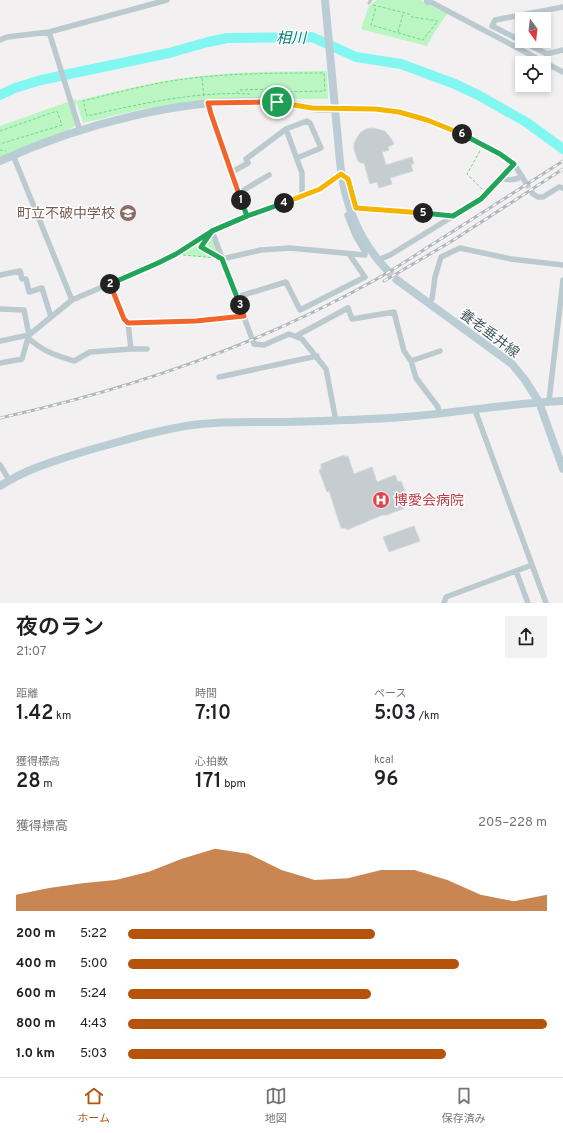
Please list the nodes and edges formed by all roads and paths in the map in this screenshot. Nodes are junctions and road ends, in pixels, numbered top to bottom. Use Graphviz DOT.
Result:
graph roads {
  1 [pos="167,0"];
  2 [pos="325,0"];
  3 [pos="428,0"];
  4 [pos="370,1"];
  5 [pos="376,7"];
  6 [pos="563,7"];
  7 [pos="403,13"];
  8 [pos="397,33"];
  9 [pos="50,35"];
  10 [pos="0,36"];
  11 [pos="7,37"];
  12 [pos="0,40"];
  13 [pos="563,50"];
  14 [pos="563,72"];
  15 [pos="202,77"];
  16 [pos="236,93"];
  17 [pos="204,94"];
  18 [pos="251,94"];
  19 [pos="208,103"];
  20 [pos="336,109"];
  21 [pos="79,128"];
  22 [pos="286,129"];
  23 [pos="0,131"];
  24 [pos="0,144"];
  25 [pos="481,150"];
  26 [pos="13,155"];
  27 [pos="297,158"];
  28 [pos="0,161"];
  29 [pos="514,164"];
  30 [pos="232,172"];
  31 [pos="341,174"];
  32 [pos="269,175"];
  33 [pos="522,176"];
  34 [pos="502,178"];
  35 [pos="526,183"];
  36 [pos="563,188"];
  37 [pos="239,193"];
  38 [pos="486,194"];
  39 [pos="533,194"];
  40 [pos="302,197"];
  41 [pos="347,215"];
  42 [pos="247,216"];
  43 [pos="453,216"];
  44 [pos="212,231"];
  45 [pos="204,242"];
  46 [pos="176,254"];
  47 [pos="349,254"];
  48 [pos="222,259"];
  49 [pos="378,260"];
  50 [pos="563,265"];
  51 [pos="386,269"];
  52 [pos="0,275"];
  53 [pos="397,280"];
  54 [pos="563,280"];
  55 [pos="110,284"];
  56 [pos="237,297"];
  57 [pos="72,300"];
  58 [pos="432,300"];
  59 [pos="0,309"];
  60 [pos="561,309"];
  61 [pos="244,316"];
  62 [pos="51,317"];
  63 [pos="128,323"];
  64 [pos="296,336"];
  65 [pos="29,337"];
  66 [pos="0,341"];
  67 [pos="131,349"];
  68 [pos="147,349"];
  69 [pos="440,351"];
  70 [pos="316,356"];
  71 [pos="411,361"];
  72 [pos="0,363"];
  73 [pos="219,377"];
  74 [pos="549,401"];
  75 [pos="563,401"];
  76 [pos="539,402"];
  77 [pos="475,410"];
  78 [pos="439,414"];
  79 [pos="336,421"];
  80 [pos="0,465"];
  81 [pos="563,470"];
  82 [pos="9,480"];
  83 [pos="0,486"];
  84 [pos="532,565"];
  85 [pos="516,571"];
  86 [pos="444,603"];
  87 [pos="528,603"];
  88 [pos="546,603"];
  1 -- 9 [label="street"];
  2 -- 20 [label="street"];
  3 -- 14 [label="street"];
  4 -- 5 [label="path"];
  5 -- 7 [label="path"];
  5 -- 8 [label="path"];
  6 -- 13 [label="street"];
  7 -- 8 [label="path"];
  7 -- 8 [label="path"];
  9 -- 11 [label="street"];
  9 -- 21 [label="street"];
  10 -- 11 [label="street"];
  11 -- 12 [label="street"];
  15 -- 16 [label="path"];
  15 -- 17 [label="path"];
  15 -- 17 [label="path"];
  16 -- 17 [label="path"];
  16 -- 18 [label="path"];
  19 -- 20 [label="street"];
  19 -- 21 [label="street"];
  19 -- 30 [label="street"];
  20 -- 29 [label="street"];
  20 -- 31 [label="street"];
  21 -- 26 [label="street"];
  22 -- 27 [label="street"];
  22 -- 27 [label="street"];
  22 -- 30 [label="street"];
  23 -- 24 [label="path"];
  25 -- 38 [label="path"];
  26 -- 28 [label="street"];
  26 -- 57 [label="street"];
  27 -- 40 [label="street"];
  29 -- 33 [label="street"];
  29 -- 34 [label="street"];
  30 -- 37 [label="street"];
  31 -- 40 [label="street"];
  31 -- 43 [label="street"];
  31 -- 49 [label="street"];
  32 -- 37 [label="street"];
  33 -- 34 [label="street"];
  33 -- 35 [label="street"];
  34 -- 38 [label="street"];
  36 -- 39 [label="street"];
  37 -- 42 [label="street"];
  38 -- 43 [label="street"];
  40 -- 42 [label="street"];
  41 -- 47 [label="street"];
  42 -- 44 [label="street"];
  43 -- 49 [label="street"];
  44 -- 46 [label="street"];
  44 -- 48 [label="street"];
  45 -- 48 [label="path"];
  46 -- 48 [label="path"];
  46 -- 55 [label="street"];
  47 -- 48 [label="street"];
  47 -- 56 [label="street"];
  48 -- 56 [label="street"];
  49 -- 51 [label="street"];
  50 -- 58 [label="street"];
  52 -- 62 [label="street"];
  53 -- 76 [label="street, 養老垂井線"];
  54 -- 60 [label="street"];
  55 -- 57 [label="street"];
  55 -- 63 [label="street"];
  56 -- 61 [label="street"];
  57 -- 62 [label="street"];
  59 -- 65 [label="street"];
  60 -- 74 [label="street"];
  61 -- 63 [label="street"];
  61 -- 64 [label="street"];
  62 -- 65 [label="street"];
  63 -- 67 [label="street"];
  64 -- 70 [label="street"];
  64 -- 71 [label="street"];
  65 -- 66 [label="street"];
  65 -- 67 [label="street"];
  65 -- 72 [label="street"];
  67 -- 68 [label="street"];
  69 -- 71 [label="street"];
  70 -- 73 [label="street"];
  70 -- 79 [label="street"];
  71 -- 78 [label="street"];
  74 -- 75 [label="street"];
  74 -- 76 [label="street"];
  76 -- 77 [label="street"];
  76 -- 81 [label="street, 養老垂井線"];
  77 -- 78 [label="street"];
  77 -- 84 [label="street"];
  78 -- 79 [label="street"];
  79 -- 82 [label="street"];
  80 -- 82 [label="street"];
  82 -- 83 [label="street"];
  84 -- 85 [label="street"];
  84 -- 88 [label="street"];
  85 -- 86 [label="street"];
  85 -- 87 [label="street"];
}
